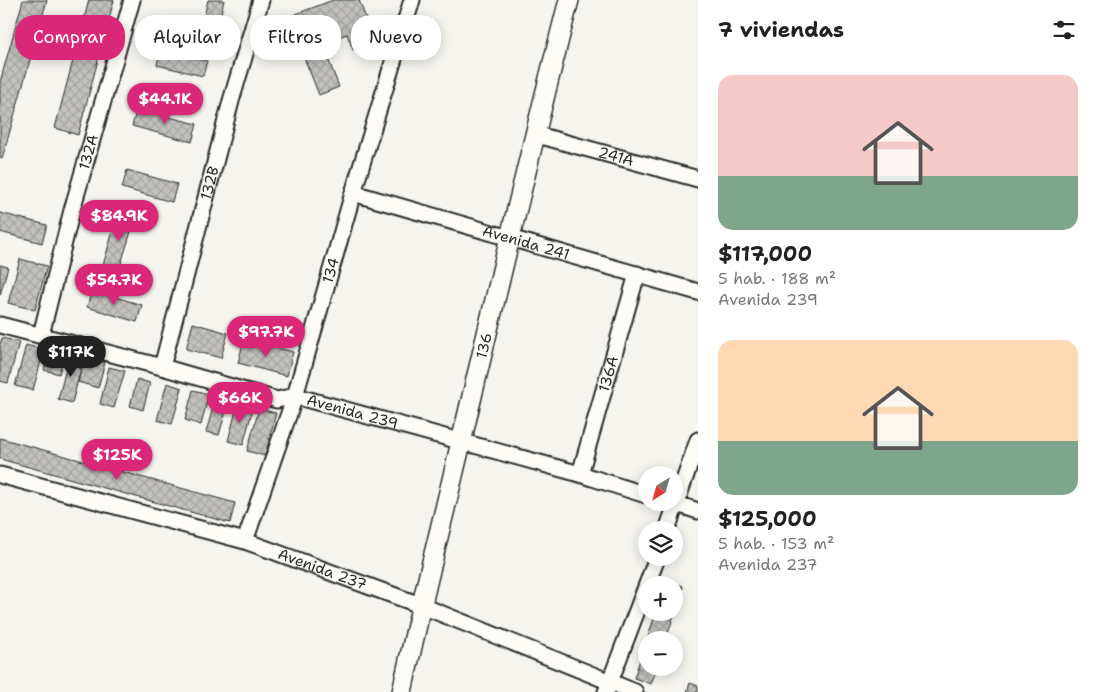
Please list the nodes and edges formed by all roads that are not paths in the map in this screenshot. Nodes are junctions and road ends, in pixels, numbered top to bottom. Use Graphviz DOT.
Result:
graph roads {
  1 [pos="132,0"];
  2 [pos="260,0"];
  3 [pos="412,0"];
  4 [pos="568,0"];
  5 [pos="534,134"];
  6 [pos="698,179"];
  7 [pos="353,193"];
  8 [pos="510,238"];
  9 [pos="638,274"];
  10 [pos="698,292"];
  11 [pos="0,325"];
  12 [pos="41,335"];
  13 [pos="162,367"];
  14 [pos="295,396"];
  15 [pos="698,440"];
  16 [pos="462,441"];
  17 [pos="0,474"];
  18 [pos="580,474"];
  19 [pos="683,479"];
  20 [pos="638,492"];
  21 [pos="683,506"];
  22 [pos="698,511"];
  23 [pos="245,541"];
  24 [pos="653,566"];
  25 [pos="420,605"];
  26 [pos="608,687"];
  27 [pos="402,692"];
  28 [pos="635,692"];
  1 -- 12 [label="street, 132A"];
  2 -- 13 [label="street, 132B"];
  3 -- 7 [label="street, 134"];
  4 -- 5 [label="street, 136"];
  5 -- 6 [label="street, 241A"];
  5 -- 8 [label="street, 136"];
  7 -- 8 [label="street, Avenida 241"];
  7 -- 14 [label="street, 134"];
  8 -- 9 [label="street, Avenida 241"];
  8 -- 16 [label="street, 136"];
  9 -- 10 [label="street, Avenida 241"];
  9 -- 18 [label="street, 136A"];
  11 -- 12 [label="street, Avenida 239"];
  12 -- 13 [label="street, Avenida 239"];
  13 -- 14 [label="street, Avenida 239"];
  14 -- 16 [label="street, Avenida 239"];
  14 -- 23 [label="street, 134"];
  15 -- 19 [label="street"];
  16 -- 18 [label="street, Avenida 239"];
  16 -- 25 [label="street, 136"];
  17 -- 23 [label="street, Avenida 237"];
  18 -- 20 [label="street, Avenida 239"];
  21 -- 22 [label="street"];
  23 -- 25 [label="street, Avenida 237"];
  24 -- 26 [label="street"];
  25 -- 26 [label="street, Avenida 237"];
  25 -- 27 [label="street, 136"];
  26 -- 28 [label="street, Avenida 237"];
}
